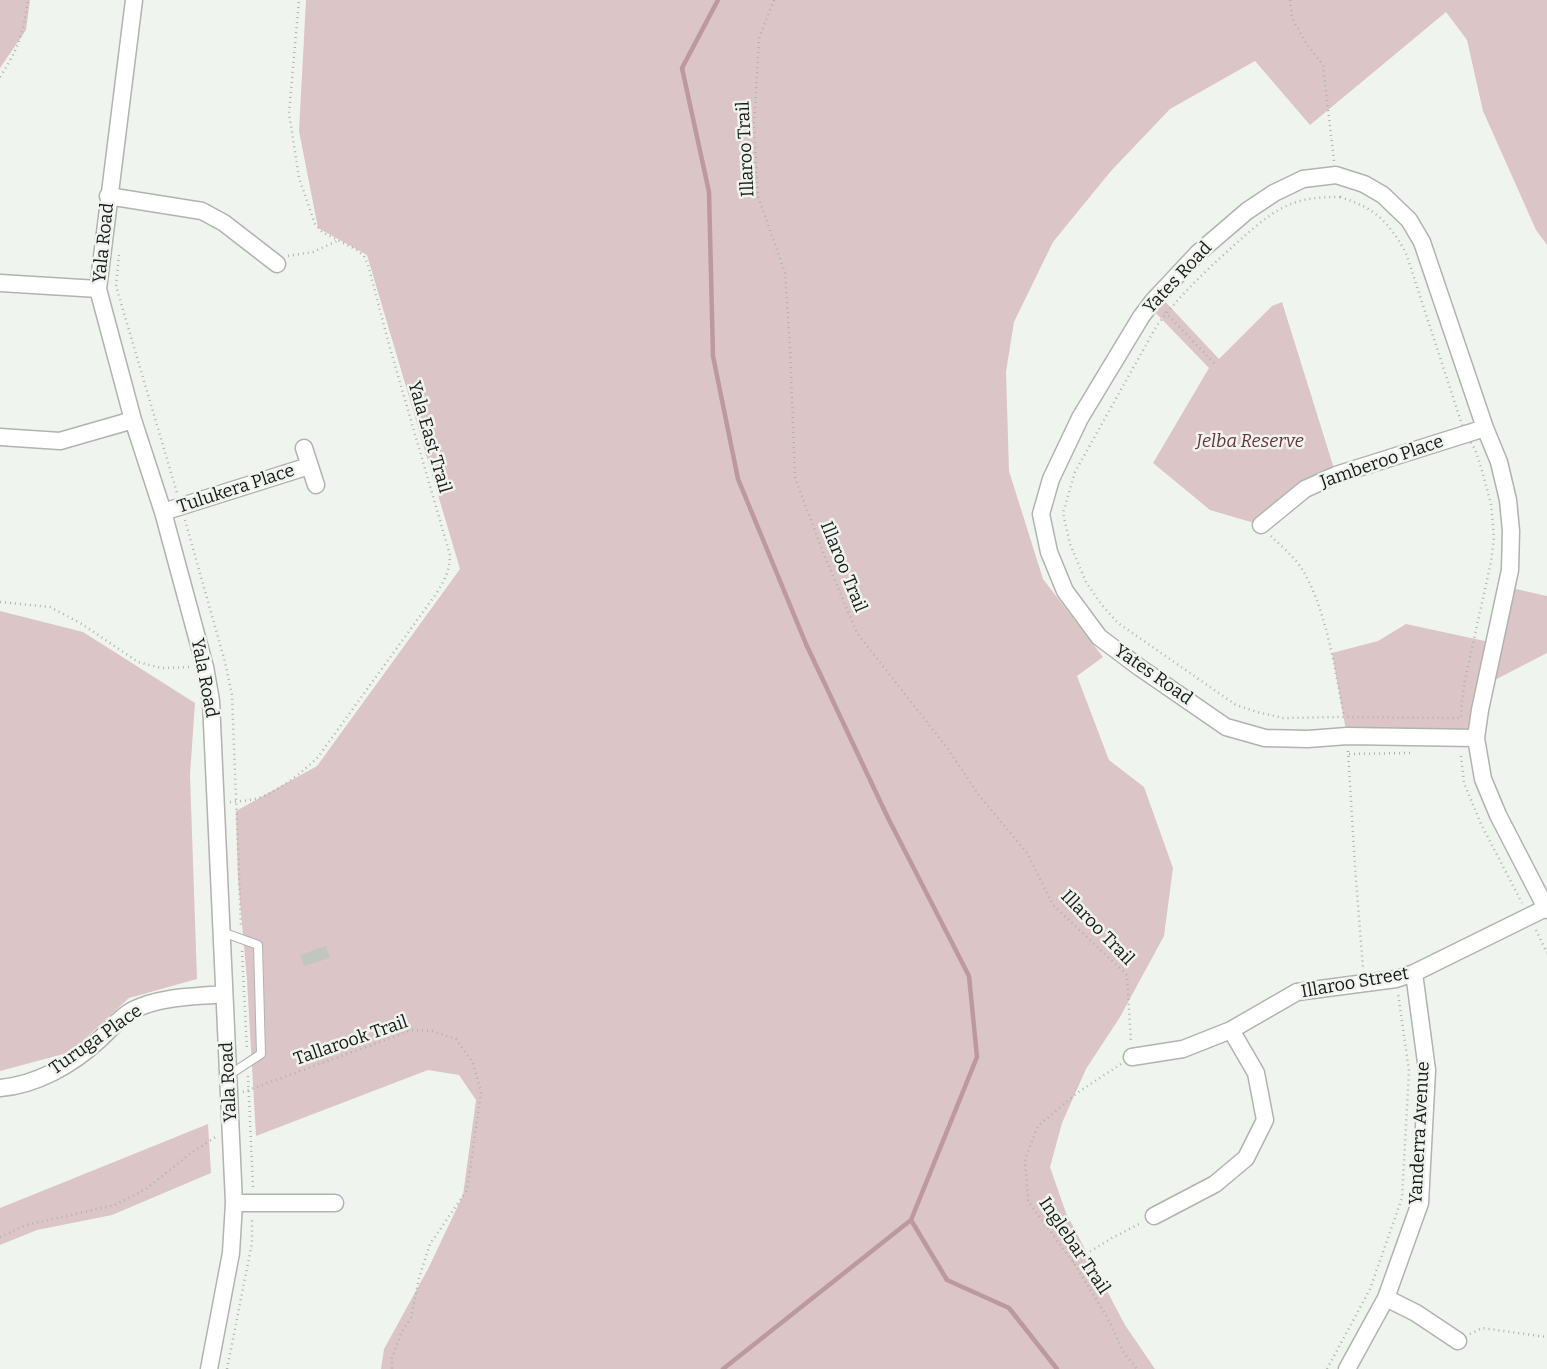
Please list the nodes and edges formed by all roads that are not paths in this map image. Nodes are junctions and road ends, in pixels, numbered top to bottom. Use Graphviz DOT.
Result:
graph roads {
  1 [pos="134,0"];
  2 [pos="108,196"];
  3 [pos="275,262"];
  4 [pos="0,283"];
  5 [pos="98,289"];
  6 [pos="133,420"];
  7 [pos="1485,428"];
  8 [pos="0,437"];
  9 [pos="304,448"];
  10 [pos="310,466"];
  11 [pos="316,484"];
  12 [pos="163,512"];
  13 [pos="1261,525"];
  14 [pos="1476,738"];
  15 [pos="1546,909"];
  16 [pos="222,932"];
  17 [pos="1414,973"];
  18 [pos="224,994"];
  19 [pos="1231,1030"];
  20 [pos="1132,1057"];
  21 [pos="229,1075"];
  22 [pos="0,1088"];
  23 [pos="234,1203"];
  24 [pos="335,1203"];
  25 [pos="1154,1216"];
  26 [pos="1386,1298"];
  27 [pos="1458,1341"];
  28 [pos="209,1369"];
  29 [pos="1347,1369"];
  1 -- 2 [label="street, Yala Road"];
  2 -- 3 [label="street"];
  2 -- 5 [label="street, Yala Road"];
  4 -- 5 [label="street"];
  5 -- 6 [label="street, Yala Road"];
  6 -- 8 [label="street"];
  6 -- 12 [label="street, Yala Road"];
  7 -- 13 [label="street, Jamberoo Place"];
  7 -- 14 [label="street, Yates Road"];
  7 -- 14 [label="street, Yates Road"];
  9 -- 10 [label="street"];
  10 -- 11 [label="street"];
  10 -- 12 [label="street, Tulukera Place"];
  12 -- 16 [label="street, Yala Road"];
  14 -- 15 [label="street, Yates Road"];
  15 -- 17 [label="street, Illaroo Street"];
  16 -- 18 [label="street, Yala Road"];
  16 -- 21 [label="lane"];
  17 -- 19 [label="street, Illaroo Street"];
  17 -- 26 [label="street, Yanderra Avenue"];
  18 -- 21 [label="street, Yala Road"];
  18 -- 22 [label="street, Turuga Place"];
  19 -- 20 [label="street, Illaroo Street"];
  19 -- 25 [label="street"];
  21 -- 23 [label="street, Yala Road"];
  23 -- 24 [label="street"];
  23 -- 28 [label="street, Yala Road"];
  26 -- 27 [label="street"];
  26 -- 29 [label="street, Yanderra Avenue"];
}
